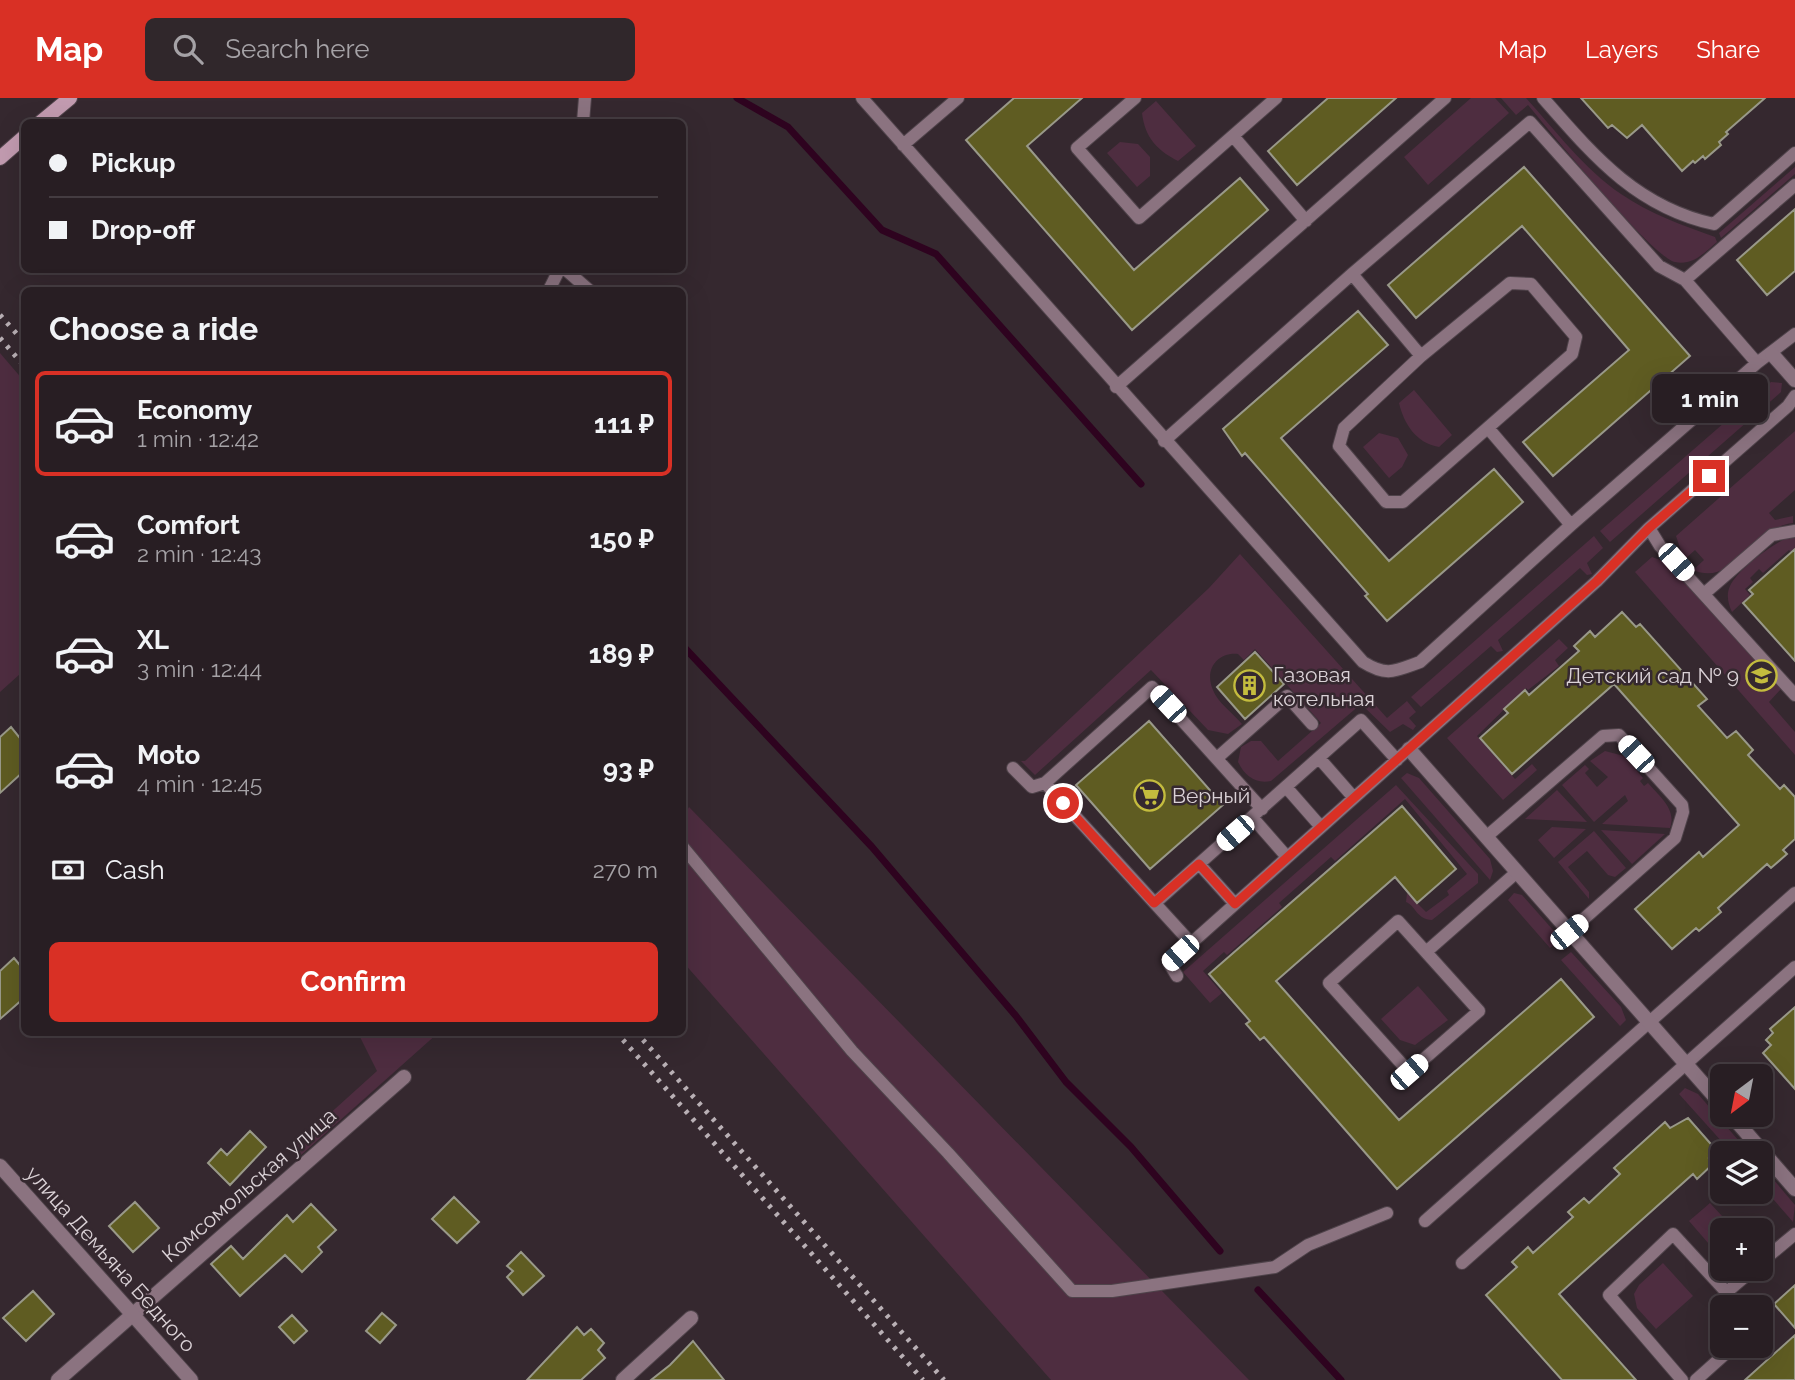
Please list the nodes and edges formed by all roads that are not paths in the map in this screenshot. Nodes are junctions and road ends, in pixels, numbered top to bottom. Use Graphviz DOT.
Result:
graph roads {
  1 [pos="70,98"];
  2 [pos="585,98"];
  3 [pos="958,98"];
  4 [pos="1135,98"];
  5 [pos="1276,98"];
  6 [pos="1445,98"];
  7 [pos="1543,98"];
  8 [pos="867,100"];
  9 [pos="45,119"];
  10 [pos="583,119"];
  11 [pos="1233,136"];
  12 [pos="21,140"];
  13 [pos="903,145"];
  14 [pos="1795,153"];
  15 [pos="0,158"];
  16 [pos="1795,185"];
  17 [pos="1306,221"];
  18 [pos="569,273"];
  19 [pos="1352,274"];
  20 [pos="1685,280"];
  21 [pos="586,287"];
  22 [pos="1795,334"];
  23 [pos="1772,354"];
  24 [pos="1421,356"];
  25 [pos="1757,363"];
  26 [pos="1795,380"];
  27 [pos="1116,387"];
  28 [pos="1795,396"];
  29 [pos="1488,428"];
  30 [pos="1164,441"];
  31 [pos="1571,525"];
  32 [pos="1649,528"];
  33 [pos="1795,531"];
  34 [pos="1705,593"];
  35 [pos="1795,695"];
  36 [pos="1312,724"];
  37 [pos="1409,749"];
  38 [pos="1217,758"];
  39 [pos="1319,758"];
  40 [pos="1397,760"];
  41 [pos="1013,768"];
  42 [pos="1045,783"];
  43 [pos="1286,787"];
  44 [pos="1354,798"];
  45 [pos="1257,813"];
  46 [pos="1321,827"];
  47 [pos="1486,837"];
  48 [pos="686,851"];
  49 [pos="1287,858"];
  50 [pos="1199,864"];
  51 [pos="1517,872"];
  52 [pos="1795,892"];
  53 [pos="1154,903"];
  54 [pos="1235,904"];
  55 [pos="1569,932"];
  56 [pos="1191,943"];
  57 [pos="1426,952"];
  58 [pos="1795,967"];
  59 [pos="1177,976"];
  60 [pos="1649,1022"];
  61 [pos="1686,1063"];
  62 [pos="404,1077"];
  63 [pos="1710,1091"];
  64 [pos="1741,1127"];
  65 [pos="0,1166"];
  66 [pos="1795,1189"];
  67 [pos="1387,1213"];
  68 [pos="1425,1221"];
  69 [pos="1795,1234"];
  70 [pos="1773,1252"];
  71 [pos="1462,1263"];
  72 [pos="1740,1281"];
  73 [pos="1728,1292"];
  74 [pos="1730,1295"];
  75 [pos="131,1313"];
  76 [pos="691,1318"];
  77 [pos="1721,1358"];
  78 [pos="58,1380"];
  79 [pos="191,1380"];
  80 [pos="623,1380"];
  81 [pos="1682,1380"];
  82 [pos="1696,1380"];
  1 -- 9 [label="main road"];
  2 -- 10 [label="lane"];
  3 -- 13 [label="lane"];
  4 -- 11 [label="lane"];
  5 -- 11 [label="lane"];
  6 -- 17 [label="lane"];
  7 -- 14 [label="lane"];
  8 -- 13 [label="lane"];
  11 -- 17 [label="lane"];
  12 -- 15 [label="main road"];
  13 -- 27 [label="lane"];
  16 -- 20 [label="lane"];
  17 -- 27 [label="lane"];
  18 -- 21 [label="lane"];
  19 -- 20 [label="lane"];
  19 -- 24 [label="lane"];
  19 -- 30 [label="lane"];
  20 -- 25 [label="lane"];
  22 -- 23 [label="lane"];
  23 -- 25 [label="lane"];
  23 -- 26 [label="street"];
  24 -- 29 [label="lane"];
  24 -- 29 [label="lane"];
  25 -- 31 [label="lane"];
  27 -- 30 [label="lane"];
  28 -- 32 [label="lane"];
  29 -- 31 [label="lane"];
  30 -- 31 [label="lane"];
  32 -- 34 [label="lane"];
  32 -- 37 [label="lane"];
  33 -- 34 [label="lane"];
  34 -- 35 [label="lane"];
  36 -- 38 [label="lane"];
  37 -- 40 [label="lane"];
  37 -- 47 [label="street"];
  38 -- 42 [label="lane"];
  38 -- 45 [label="lane"];
  39 -- 40 [label="lane"];
  39 -- 43 [label="lane"];
  39 -- 44 [label="lane"];
  40 -- 44 [label="lane"];
  41 -- 42 [label="lane"];
  42 -- 53 [label="lane"];
  43 -- 45 [label="lane"];
  43 -- 46 [label="lane"];
  44 -- 46 [label="lane"];
  45 -- 49 [label="lane"];
  45 -- 50 [label="lane"];
  46 -- 49 [label="lane"];
  47 -- 51 [label="street"];
  47 -- 55 [label="lane"];
  48 -- 67 [label="lane"];
  49 -- 54 [label="lane"];
  50 -- 53 [label="lane"];
  50 -- 54 [label="lane"];
  51 -- 55 [label="street"];
  51 -- 57 [label="lane"];
  52 -- 60 [label="lane"];
  53 -- 56 [label="lane"];
  54 -- 56 [label="lane"];
  55 -- 60 [label="street"];
  56 -- 59 [label="lane"];
  57 -- 57 [label="lane"];
  58 -- 61 [label="lane"];
  60 -- 61 [label="street"];
  60 -- 68 [label="lane"];
  61 -- 63 [label="street"];
  61 -- 71 [label="lane"];
  62 -- 75 [label="street, Комсомольская улица"];
  64 -- 66 [label="street"];
  65 -- 75 [label="street, улица Демьяна Бедного"];
  69 -- 70 [label="lane"];
  72 -- 73 [label="lane"];
  73 -- 74 [label="lane"];
  73 -- 81 [label="lane"];
  75 -- 78 [label="street, Комсомольская улица"];
  75 -- 79 [label="street, улица Демьяна Бедного"];
  76 -- 80 [label="street"];
  77 -- 82 [label="lane"];
}
